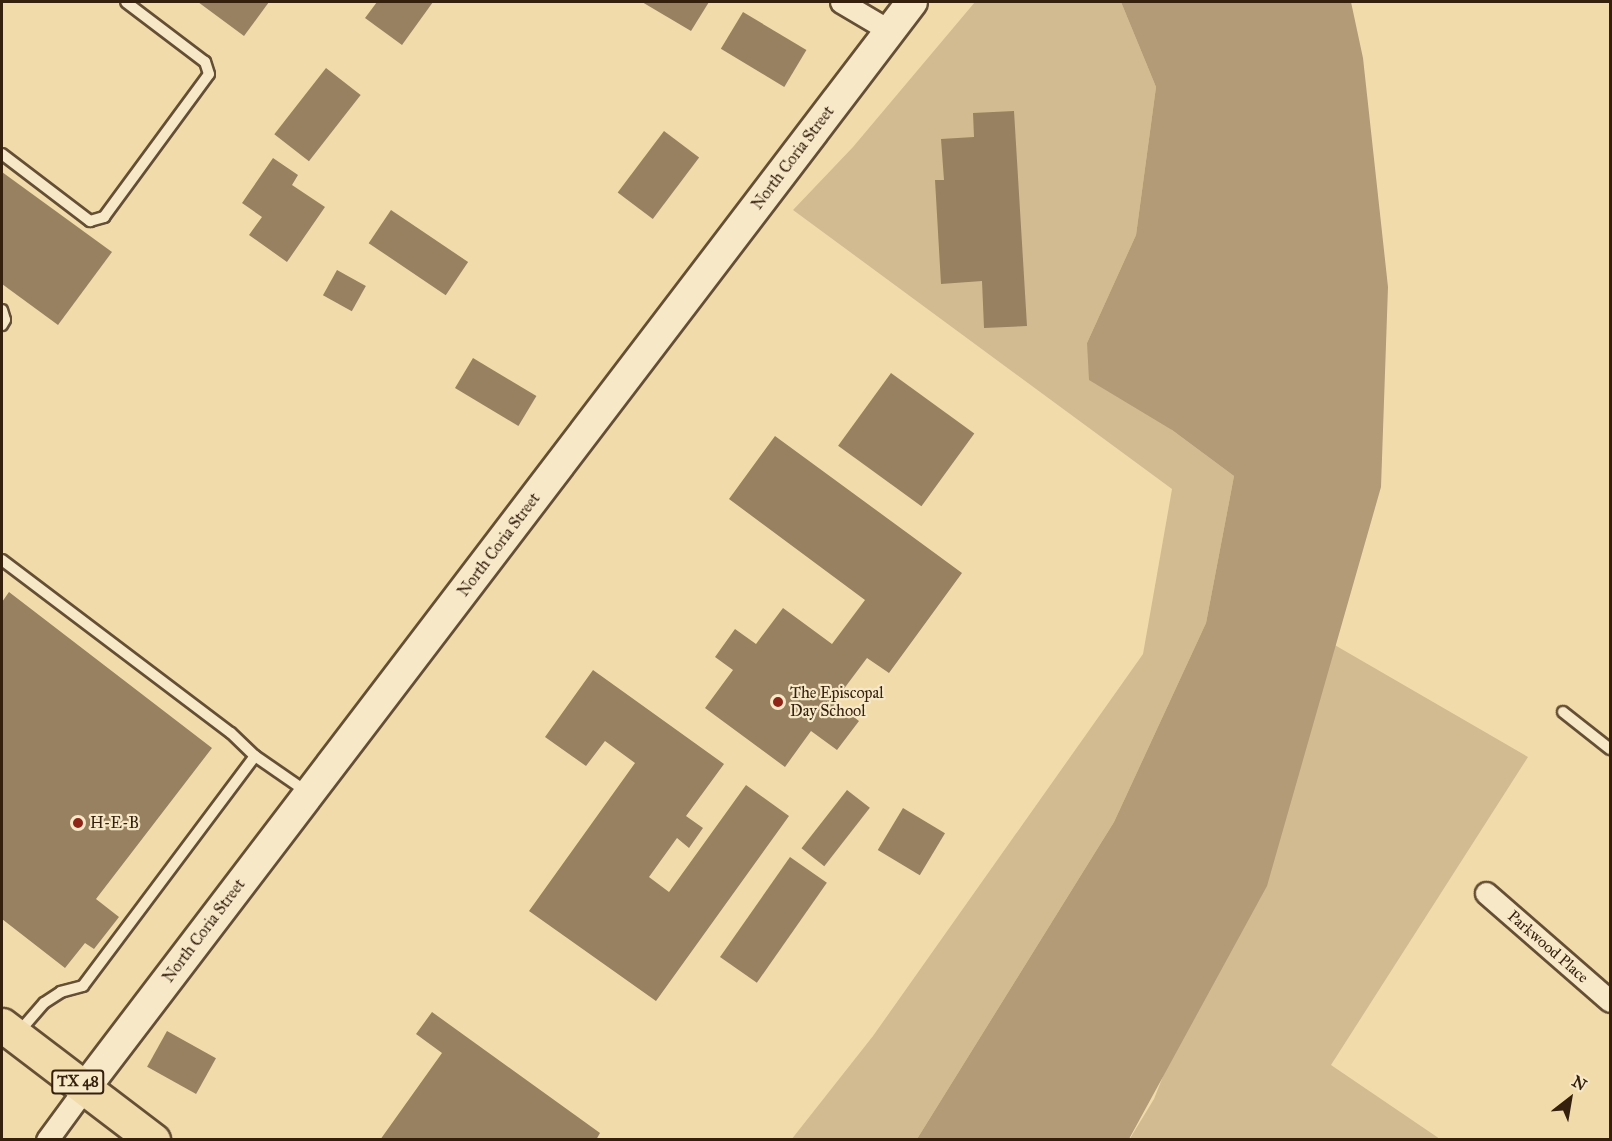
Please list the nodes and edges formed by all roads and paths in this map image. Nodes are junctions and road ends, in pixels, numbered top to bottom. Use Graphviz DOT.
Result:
graph roads {
  1 [pos="126,2"];
  2 [pos="841,2"];
  3 [pos="912,2"];
  4 [pos="890,31"];
  5 [pos="2,154"];
  6 [pos="2,310"];
  7 [pos="2,325"];
  8 [pos="2,561"];
  9 [pos="1563,712"];
  10 [pos="1611,749"];
  11 [pos="255,756"];
  12 [pos="309,794"];
  13 [pos="1485,893"];
  14 [pos="1611,1001"];
  15 [pos="9,1030"];
  16 [pos="85,1088"];
  17 [pos="47,1140"];
  18 [pos="153,1140"];
  1 -- 5 [label="lane"];
  2 -- 4 [label="street"];
  3 -- 4 [label="street, North Coria Street"];
  4 -- 12 [label="street, North Coria Street"];
  6 -- 7 [label="lane"];
  8 -- 11 [label="lane"];
  9 -- 10 [label="lane"];
  11 -- 12 [label="lane"];
  11 -- 15 [label="lane"];
  12 -- 16 [label="street, North Coria Street"];
  13 -- 14 [label="street, Parkwood Place"];
  15 -- 16 [label="main road, TX 48"];
  16 -- 17 [label="street"];
  16 -- 18 [label="main road, TX 48"];
}
